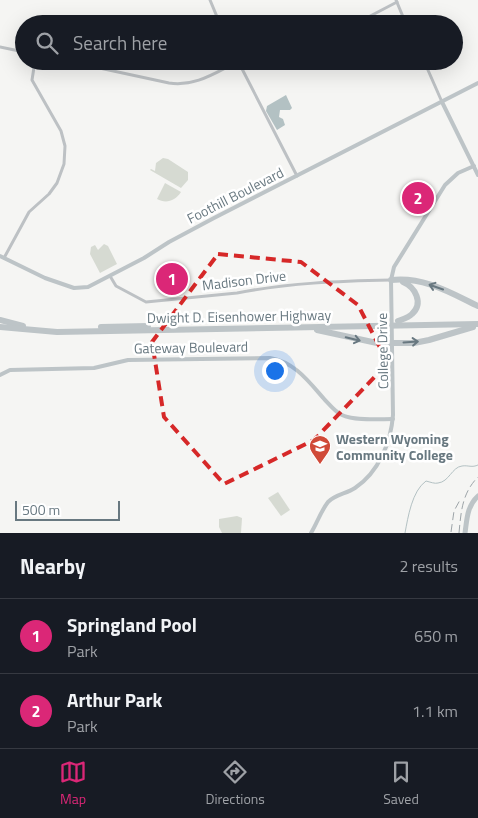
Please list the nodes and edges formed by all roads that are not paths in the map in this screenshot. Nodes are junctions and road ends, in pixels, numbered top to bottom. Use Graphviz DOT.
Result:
graph roads {
  1 [pos="210,0"];
  2 [pos="396,1"];
  3 [pos="216,15"];
  4 [pos="370,15"];
  5 [pos="402,15"];
  6 [pos="0,47"];
  7 [pos="15,50"];
  8 [pos="34,70"];
  9 [pos="108,70"];
  10 [pos="221,70"];
  11 [pos="243,70"];
  12 [pos="428,70"];
  13 [pos="478,84"];
  14 [pos="442,102"];
  15 [pos="474,166"];
  16 [pos="478,175"];
  17 [pos="297,176"];
  18 [pos="2,257"];
  19 [pos="110,276"];
  20 [pos="392,280"];
  21 [pos="478,306"];
  22 [pos="478,320"];
  23 [pos="398,321"];
  24 [pos="0,322"];
  25 [pos="478,325"];
  26 [pos="0,327"];
  27 [pos="271,328"];
  28 [pos="393,343"];
  29 [pos="0,375"];
  30 [pos="393,419"];
  31 [pos="478,496"];
  32 [pos="311,533"];
  33 [pos="465,533"];
  1 -- 3 [label="street"];
  2 -- 4 [label="street"];
  2 -- 5 [label="street"];
  6 -- 7 [label="street"];
  8 -- 18 [label="street"];
  9 -- 10 [label="street"];
  11 -- 17 [label="street"];
  12 -- 14 [label="street"];
  13 -- 14 [label="main road, Foothill Boulevard"];
  14 -- 15 [label="main road"];
  14 -- 17 [label="main road, Foothill Boulevard"];
  15 -- 16 [label="main road"];
  15 -- 20 [label="main road, College Drive"];
  17 -- 19 [label="main road, Foothill Boulevard"];
  18 -- 19 [label="main road, Foothill Boulevard"];
  19 -- 20 [label="street, Madison Drive"];
  21 -- 20 [label="highway, one-way"];
  20 -- 23 [label="highway"];
  20 -- 28 [label="main road, College Drive"];
  22 -- 23 [label="highway, Dwight D. Eisenhower Highway"];
  23 -- 24 [label="highway, Dwight D. Eisenhower Highway"];
  25 -- 27 [label="highway, Dwight D. Eisenhower Highway"];
  28 -- 25 [label="highway, one-way"];
  26 -- 27 [label="highway, Dwight D. Eisenhower Highway"];
  27 -- 28 [label="highway, one-way"];
  28 -- 30 [label="main road, College Drive"];
  29 -- 30 [label="main road, Gateway Boulevard"];
  30 -- 32 [label="main road, College Drive"];
  31 -- 33 [label="main road"];
}
